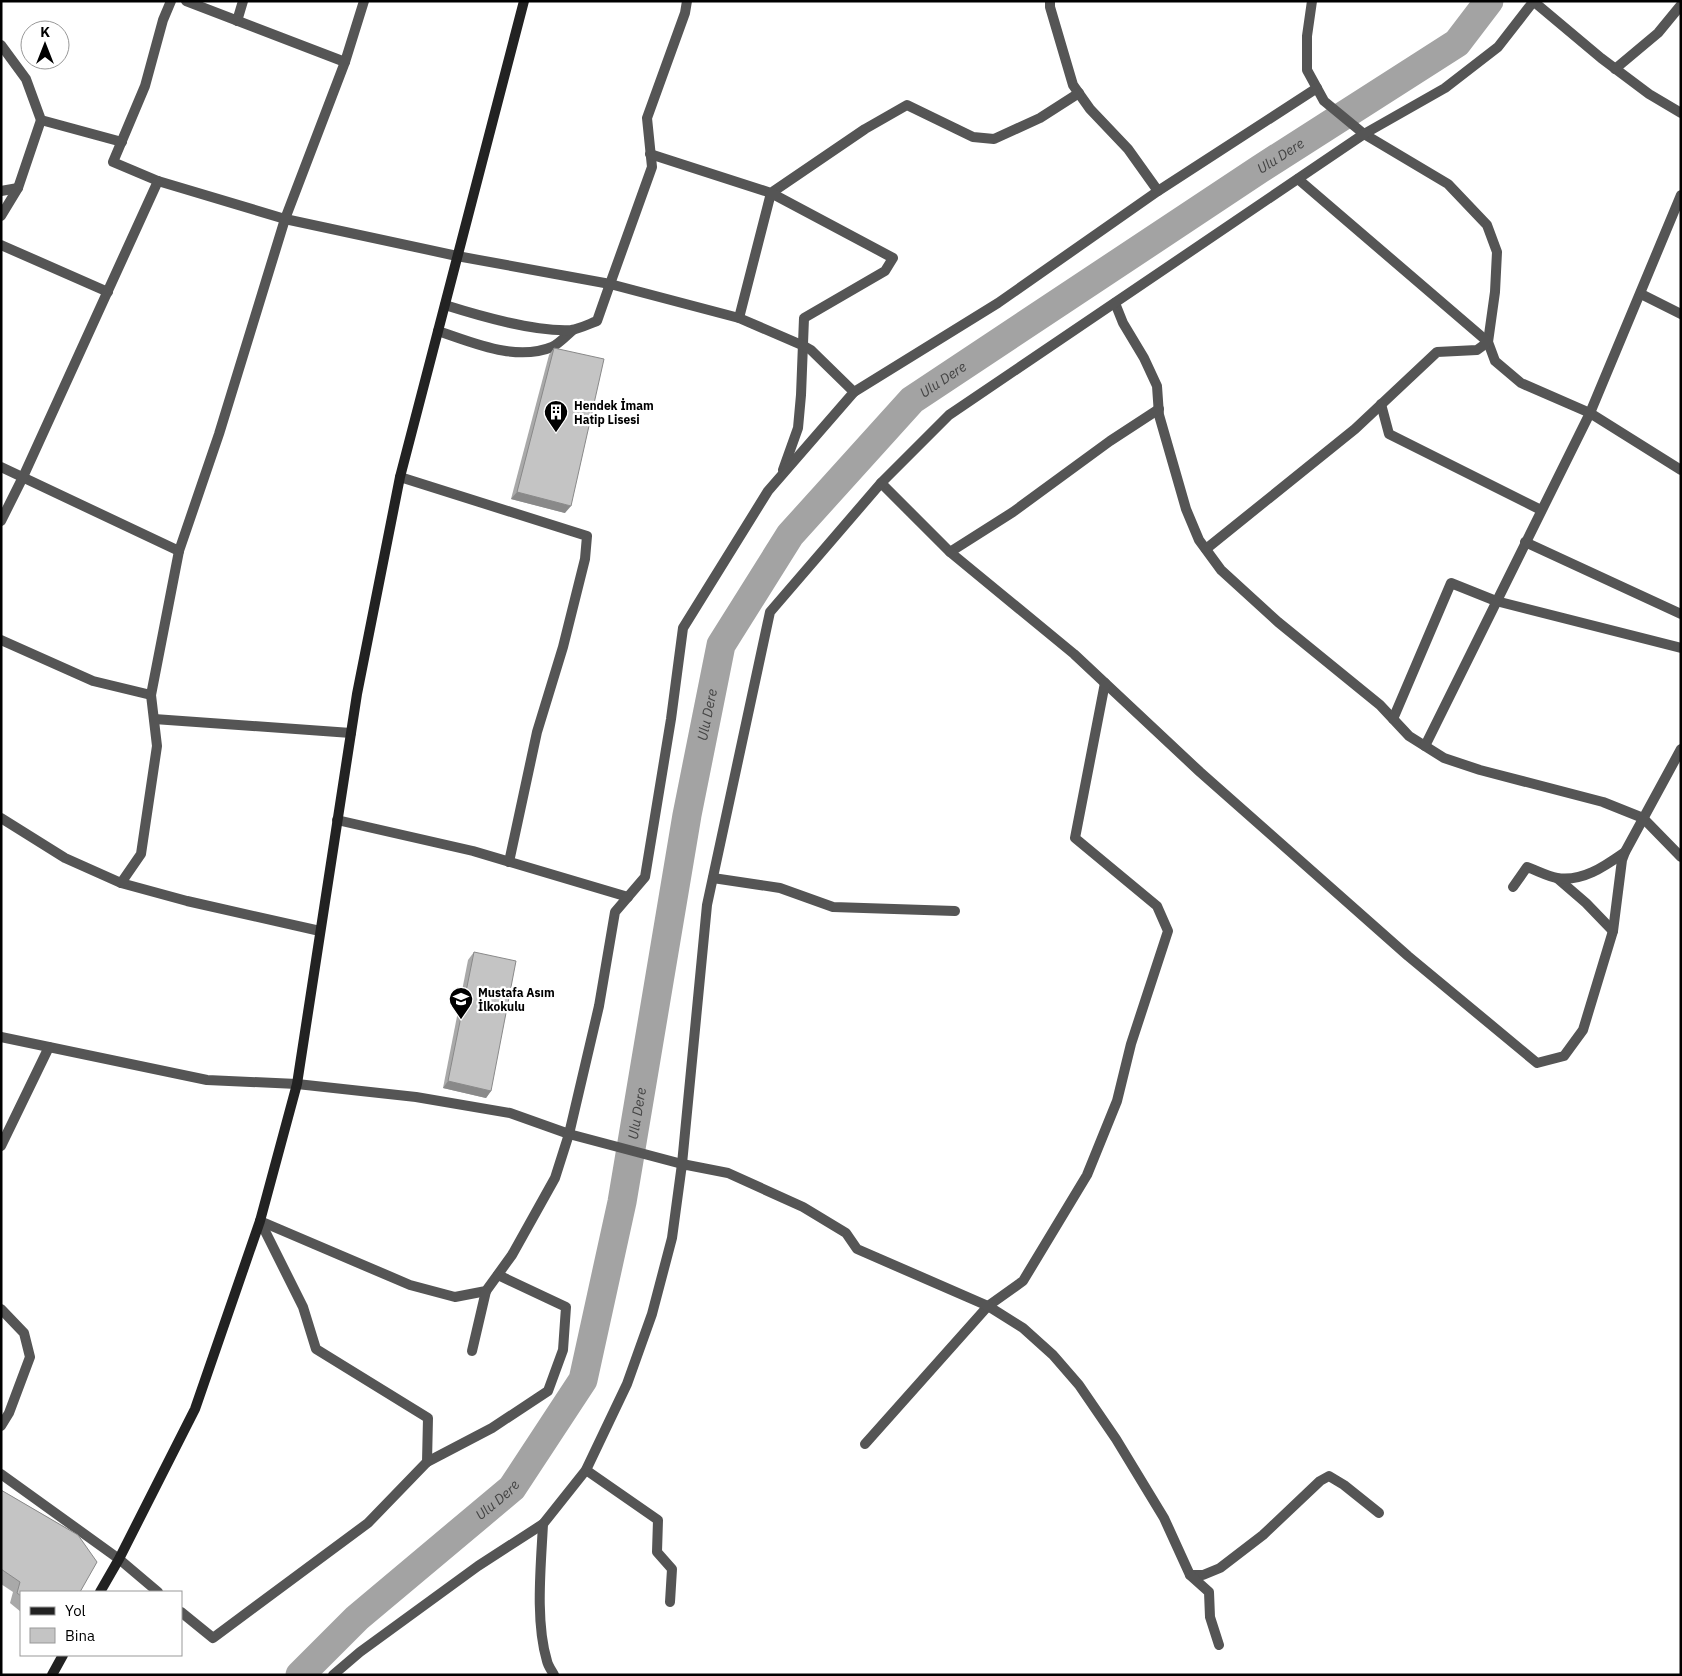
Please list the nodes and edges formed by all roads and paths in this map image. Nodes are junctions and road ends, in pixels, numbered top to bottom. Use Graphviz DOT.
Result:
graph roads {
  1 [pos="171,1"];
  2 [pos="186,1"];
  3 [pos="244,1"];
  4 [pos="364,1"];
  5 [pos="524,1"];
  6 [pos="687,1"];
  7 [pos="1050,1"];
  8 [pos="1312,1"];
  9 [pos="1533,2"];
  10 [pos="1681,4"];
  11 [pos="238,21"];
  12 [pos="1,45"];
  13 [pos="345,62"];
  14 [pos="1615,69"];
  15 [pos="1317,88"];
  16 [pos="1079,93"];
  17 [pos="1681,113"];
  18 [pos="41,120"];
  19 [pos="1364,134"];
  20 [pos="122,142"];
  21 [pos="650,154"];
  22 [pos="1298,179"];
  23 [pos="158,181"];
  24 [pos="18,188"];
  25 [pos="1,191"];
  26 [pos="1158,191"];
  27 [pos="771,193"];
  28 [pos="1681,195"];
  29 [pos="1,216"];
  30 [pos="284,219"];
  31 [pos="1,246"];
  32 [pos="457,256"];
  33 [pos="610,284"];
  34 [pos="108,292"];
  35 [pos="1641,294"];
  36 [pos="1115,303"];
  37 [pos="444,305"];
  38 [pos="1681,314"];
  39 [pos="739,318"];
  40 [pos="573,330"];
  41 [pos="438,331"];
  42 [pos="1488,342"];
  43 [pos="804,346"];
  44 [pos="854,392"];
  45 [pos="1381,404"];
  46 [pos="1159,409"];
  47 [pos="1590,413"];
  48 [pos="1,467"];
  49 [pos="1681,470"];
  50 [pos="782,476"];
  51 [pos="23,477"];
  52 [pos="400,477"];
  53 [pos="881,483"];
  54 [pos="1541,510"];
  55 [pos="1,521"];
  56 [pos="1525,542"];
  57 [pos="1206,549"];
  58 [pos="179,550"];
  59 [pos="950,552"];
  60 [pos="1496,601"];
  61 [pos="1681,614"];
  62 [pos="1,640"];
  63 [pos="1681,648"];
  64 [pos="1105,683"];
  65 [pos="152,695"];
  66 [pos="154,719"];
  67 [pos="1393,719"];
  68 [pos="350,733"];
  69 [pos="1425,746"];
  70 [pos="1681,749"];
  71 [pos="1,818"];
  72 [pos="1643,818"];
  73 [pos="337,820"];
  74 [pos="1625,852"];
  75 [pos="1681,857"];
  76 [pos="509,862"];
  77 [pos="713,878"];
  78 [pos="1557,878"];
  79 [pos="121,883"];
  80 [pos="1513,887"];
  81 [pos="628,897"];
  82 [pos="954,912"];
  83 [pos="320,931"];
  84 [pos="1613,931"];
  85 [pos="1,1037"];
  86 [pos="50,1047"];
  87 [pos="297,1084"];
  88 [pos="568,1134"];
  89 [pos="1,1146"];
  90 [pos="682,1164"];
  91 [pos="260,1221"];
  92 [pos="498,1275"];
  93 [pos="486,1291"];
  94 [pos="988,1306"];
  95 [pos="1,1309"];
  96 [pos="472,1351"];
  97 [pos="1,1426"];
  98 [pos="865,1444"];
  99 [pos="427,1462"];
  100 [pos="586,1470"];
  101 [pos="1,1474"];
  102 [pos="1379,1513"];
  103 [pos="544,1524"];
  104 [pos="119,1559"];
  105 [pos="1190,1575"];
  106 [pos="101,1591"];
  107 [pos="157,1591"];
  108 [pos="670,1602"];
  109 [pos="182,1613"];
  110 [pos="1219,1645"];
  111 [pos="62,1656"];
  112 [pos="547,1662"];
  113 [pos="52,1675"];
  114 [pos="333,1675"];
  115 [pos="547,1675"];
  116 [pos="554,1675"];
  1 -- 20 [label="street"];
  2 -- 11 [label="street"];
  3 -- 11 [label="street"];
  4 -- 13 [label="street"];
  5 -- 32 [label="main road"];
  6 -- 21 [label="street"];
  7 -- 16 [label="street"];
  8 -- 15 [label="street"];
  9 -- 14 [label="street"];
  9 -- 19 [label="street"];
  10 -- 14 [label="street"];
  11 -- 13 [label="street"];
  12 -- 18 [label="street"];
  13 -- 30 [label="street"];
  14 -- 17 [label="street"];
  15 -- 19 [label="street"];
  15 -- 26 [label="street"];
  16 -- 26 [label="street"];
  16 -- 27 [label="street"];
  18 -- 20 [label="street"];
  18 -- 24 [label="street"];
  19 -- 22 [label="street"];
  19 -- 42 [label="street"];
  20 -- 23 [label="street"];
  21 -- 27 [label="street"];
  21 -- 33 [label="street"];
  22 -- 36 [label="street"];
  22 -- 42 [label="street"];
  23 -- 30 [label="street"];
  23 -- 34 [label="street"];
  24 -- 25 [label="street"];
  24 -- 29 [label="street"];
  26 -- 44 [label="street"];
  27 -- 39 [label="street"];
  27 -- 43 [label="street"];
  28 -- 35 [label="street"];
  30 -- 32 [label="street"];
  30 -- 58 [label="street"];
  31 -- 34 [label="street"];
  32 -- 33 [label="street"];
  32 -- 37 [label="main road"];
  33 -- 39 [label="street"];
  33 -- 40 [label="street"];
  34 -- 51 [label="street"];
  35 -- 38 [label="street"];
  35 -- 47 [label="street"];
  36 -- 46 [label="street"];
  36 -- 53 [label="street"];
  37 -- 40 [label="street"];
  37 -- 41 [label="main road"];
  39 -- 43 [label="street"];
  40 -- 41 [label="street"];
  41 -- 52 [label="main road"];
  42 -- 45 [label="street"];
  42 -- 47 [label="street"];
  43 -- 44 [label="street"];
  43 -- 50 [label="street"];
  44 -- 50 [label="street"];
  45 -- 54 [label="street"];
  45 -- 57 [label="street"];
  46 -- 57 [label="street"];
  46 -- 59 [label="street"];
  47 -- 49 [label="street"];
  47 -- 54 [label="street"];
  48 -- 51 [label="street"];
  50 -- 81 [label="street"];
  51 -- 55 [label="street"];
  51 -- 58 [label="street"];
  52 -- 68 [label="main road"];
  52 -- 76 [label="street"];
  53 -- 59 [label="street"];
  53 -- 77 [label="street"];
  54 -- 56 [label="street"];
  56 -- 60 [label="street"];
  56 -- 61 [label="street"];
  57 -- 67 [label="street"];
  58 -- 65 [label="street"];
  59 -- 64 [label="street"];
  60 -- 63 [label="street"];
  60 -- 67 [label="street"];
  60 -- 69 [label="street"];
  62 -- 65 [label="street"];
  64 -- 84 [label="street"];
  64 -- 94 [label="street"];
  65 -- 66 [label="street"];
  66 -- 68 [label="street"];
  66 -- 79 [label="street"];
  67 -- 69 [label="street"];
  68 -- 73 [label="main road"];
  69 -- 72 [label="street"];
  70 -- 72 [label="street"];
  71 -- 79 [label="street"];
  72 -- 74 [label="street"];
  72 -- 75 [label="street"];
  73 -- 76 [label="street"];
  73 -- 83 [label="main road"];
  74 -- 78 [label="street"];
  74 -- 84 [label="street"];
  76 -- 81 [label="street"];
  77 -- 82 [label="street"];
  77 -- 90 [label="street"];
  78 -- 80 [label="street"];
  78 -- 84 [label="street"];
  79 -- 83 [label="street"];
  81 -- 88 [label="street"];
  83 -- 87 [label="main road"];
  85 -- 86 [label="street"];
  86 -- 87 [label="street"];
  86 -- 89 [label="street"];
  87 -- 88 [label="street"];
  87 -- 91 [label="main road"];
  88 -- 90 [label="street"];
  88 -- 92 [label="street"];
  90 -- 94 [label="street"];
  90 -- 100 [label="street"];
  91 -- 93 [label="street"];
  91 -- 99 [label="street"];
  91 -- 104 [label="main road"];
  92 -- 93 [label="street"];
  92 -- 99 [label="street"];
  93 -- 96 [label="street"];
  94 -- 98 [label="street"];
  94 -- 105 [label="street"];
  95 -- 97 [label="street"];
  99 -- 109 [label="street"];
  100 -- 103 [label="street"];
  100 -- 108 [label="street"];
  101 -- 104 [label="street"];
  102 -- 105 [label="street"];
  103 -- 112 [label="street"];
  103 -- 114 [label="street"];
  104 -- 106 [label="main road"];
  104 -- 107 [label="street"];
  105 -- 110 [label="street"];
  111 -- 113 [label="main road"];
  112 -- 115 [label="street"];
  112 -- 116 [label="street"];
}
